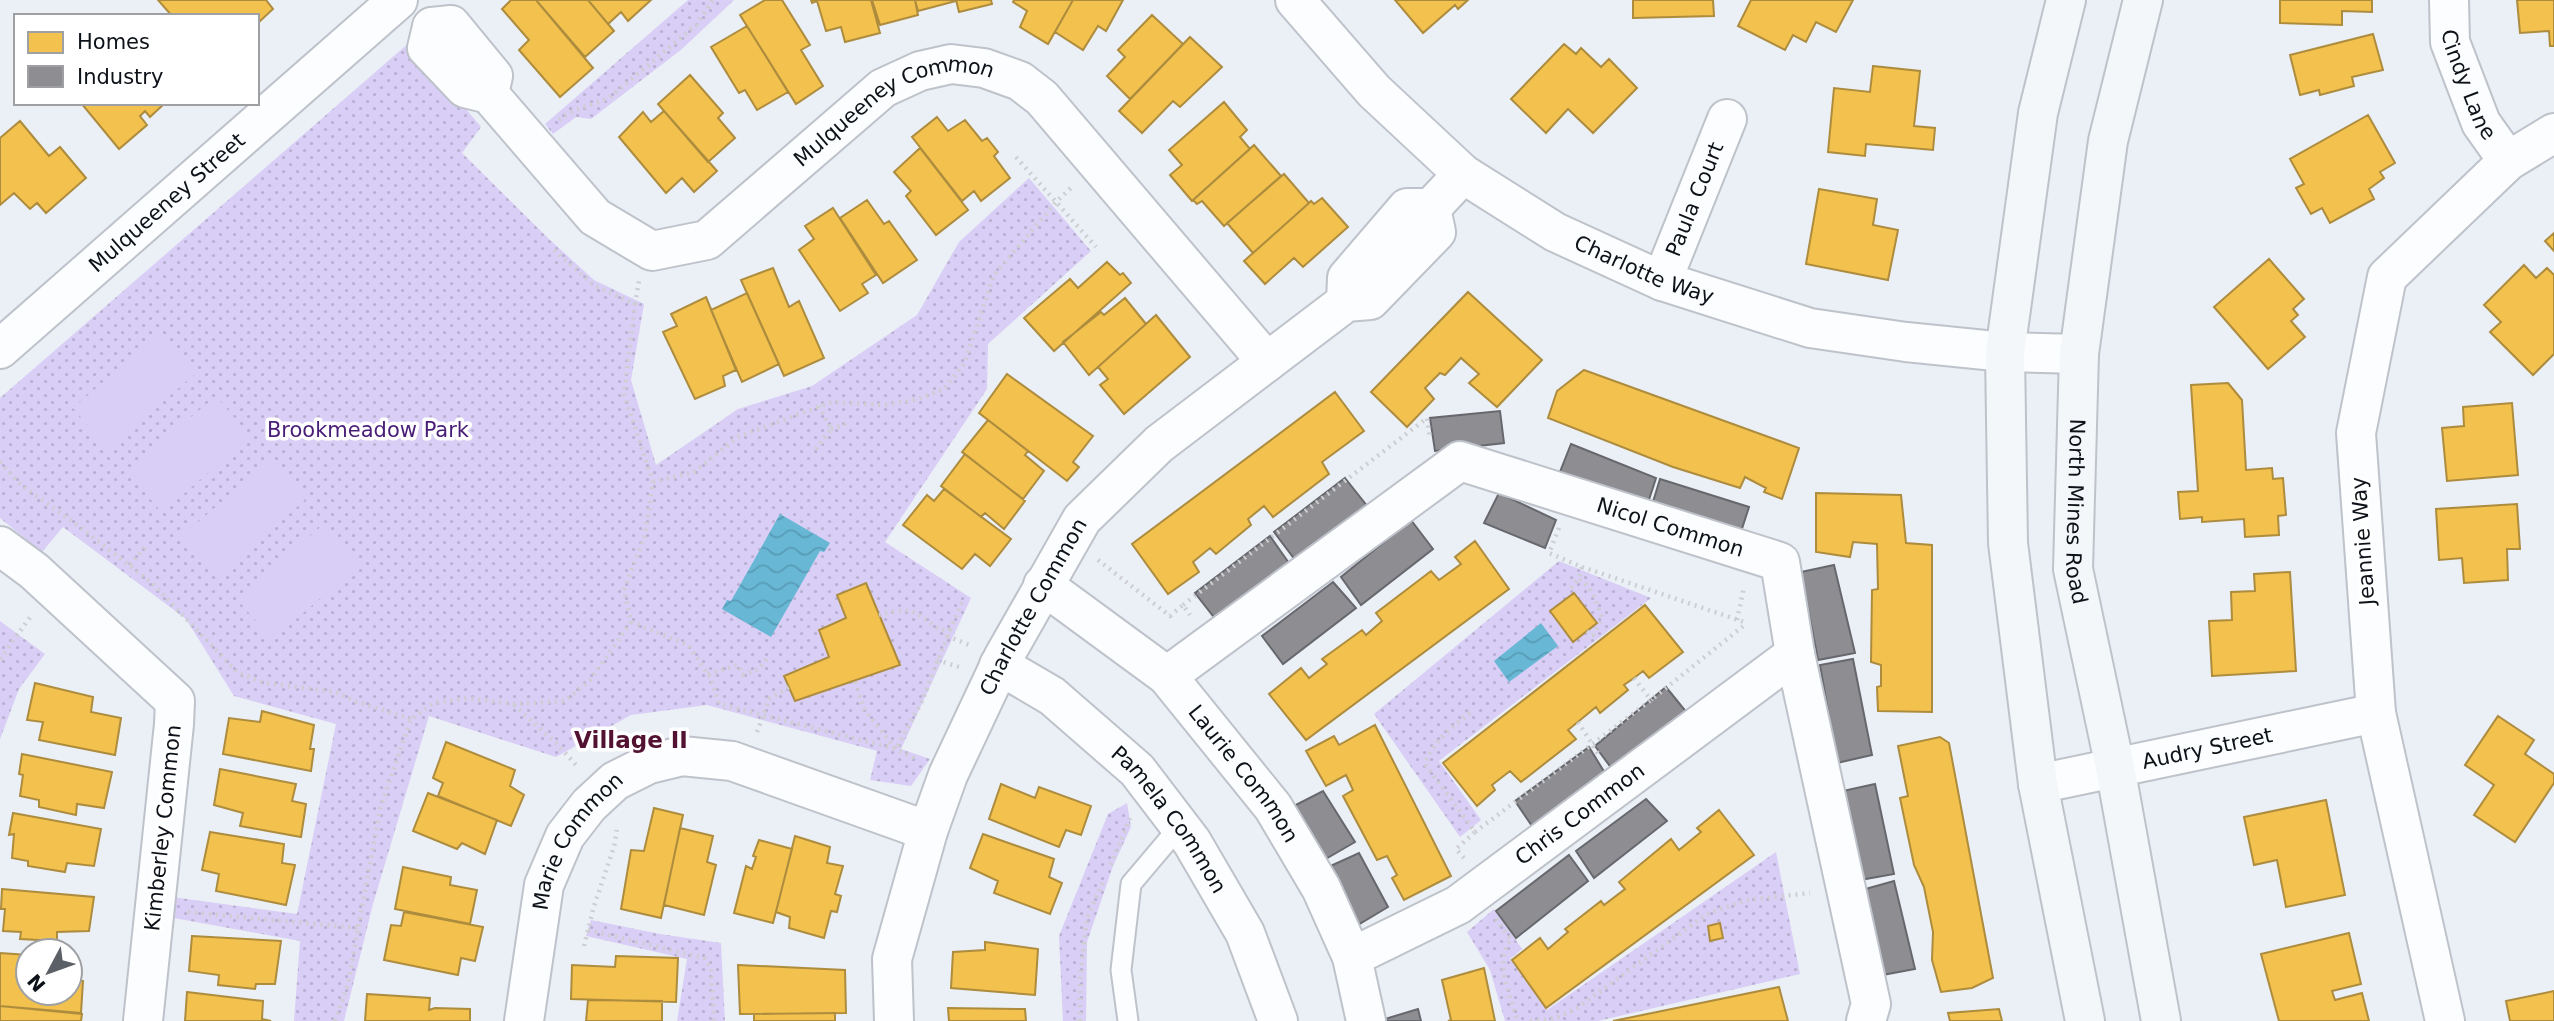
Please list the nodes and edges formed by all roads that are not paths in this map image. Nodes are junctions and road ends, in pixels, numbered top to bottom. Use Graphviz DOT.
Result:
graph roads {
  1 [pos="398,0"];
  2 [pos="1295,0"];
  3 [pos="2066,0"];
  4 [pos="2143,0"];
  5 [pos="2449,0"];
  6 [pos="420,14"];
  7 [pos="1727,119"];
  8 [pos="2554,133"];
  9 [pos="2508,161"];
  10 [pos="1463,174"];
  11 [pos="1662,281"];
  12 [pos="0,349"];
  13 [pos="2004,352"];
  14 [pos="2079,354"];
  15 [pos="1267,362"];
  16 [pos="0,546"];
  17 [pos="1043,585"];
  18 [pos="1795,654"];
  19 [pos="999,665"];
  20 [pos="1167,676"];
  21 [pos="2376,713"];
  22 [pos="2115,767"];
  23 [pos="2038,784"];
  24 [pos="1180,826"];
  25 [pos="928,831"];
  26 [pos="1352,957"];
  27 [pos="143,1021"];
  28 [pos="524,1021"];
  29 [pos="894,1021"];
  30 [pos="1128,1021"];
  31 [pos="1278,1021"];
  32 [pos="1366,1021"];
  33 [pos="1866,1021"];
  34 [pos="2085,1021"];
  35 [pos="2161,1021"];
  36 [pos="2445,1021"];
  1 -- 12 [label="street, Mulqueeney Street"];
  2 -- 10 [label="street, Charlotte Way"];
  3 -- 13 [label="main road"];
  4 -- 14 [label="main road, North Mines Road"];
  5 -- 9 [label="street, Cindy Lane"];
  6 -- 15 [label="street, Mulqueeney Common"];
  7 -- 11 [label="street, Paula Court"];
  8 -- 9 [label="street, Jeannie Way"];
  9 -- 21 [label="street, Jeannie Way"];
  10 -- 11 [label="street, Charlotte Way"];
  10 -- 15 [label="street, Charlotte Common"];
  11 -- 13 [label="street, Charlotte Way"];
  13 -- 14 [label="street, Charlotte Way"];
  13 -- 23 [label="main road"];
  14 -- 22 [label="main road, North Mines Road"];
  15 -- 17 [label="street, Charlotte Common"];
  16 -- 27 [label="street, Kimberley Common"];
  17 -- 19 [label="street, Charlotte Common"];
  17 -- 20 [label="street, Laurie Common"];
  18 -- 20 [label="street, Nicol Common"];
  18 -- 26 [label="street, Chris Common"];
  18 -- 33 [label="street, Nicol Common"];
  19 -- 24 [label="street, Pamela Common"];
  19 -- 25 [label="street, Charlotte Common"];
  20 -- 26 [label="street, Laurie Common"];
  21 -- 22 [label="street, Audry Street"];
  21 -- 36 [label="street, Jeannie Way"];
  22 -- 23 [label="street, Audry Street"];
  22 -- 35 [label="main road, North Mines Road"];
  23 -- 34 [label="main road"];
  24 -- 30 [label="lane"];
  24 -- 31 [label="street, Pamela Common"];
  25 -- 28 [label="street, Marie Common"];
  25 -- 29 [label="street, Charlotte Common"];
  26 -- 32 [label="street, Laurie Common"];
}
